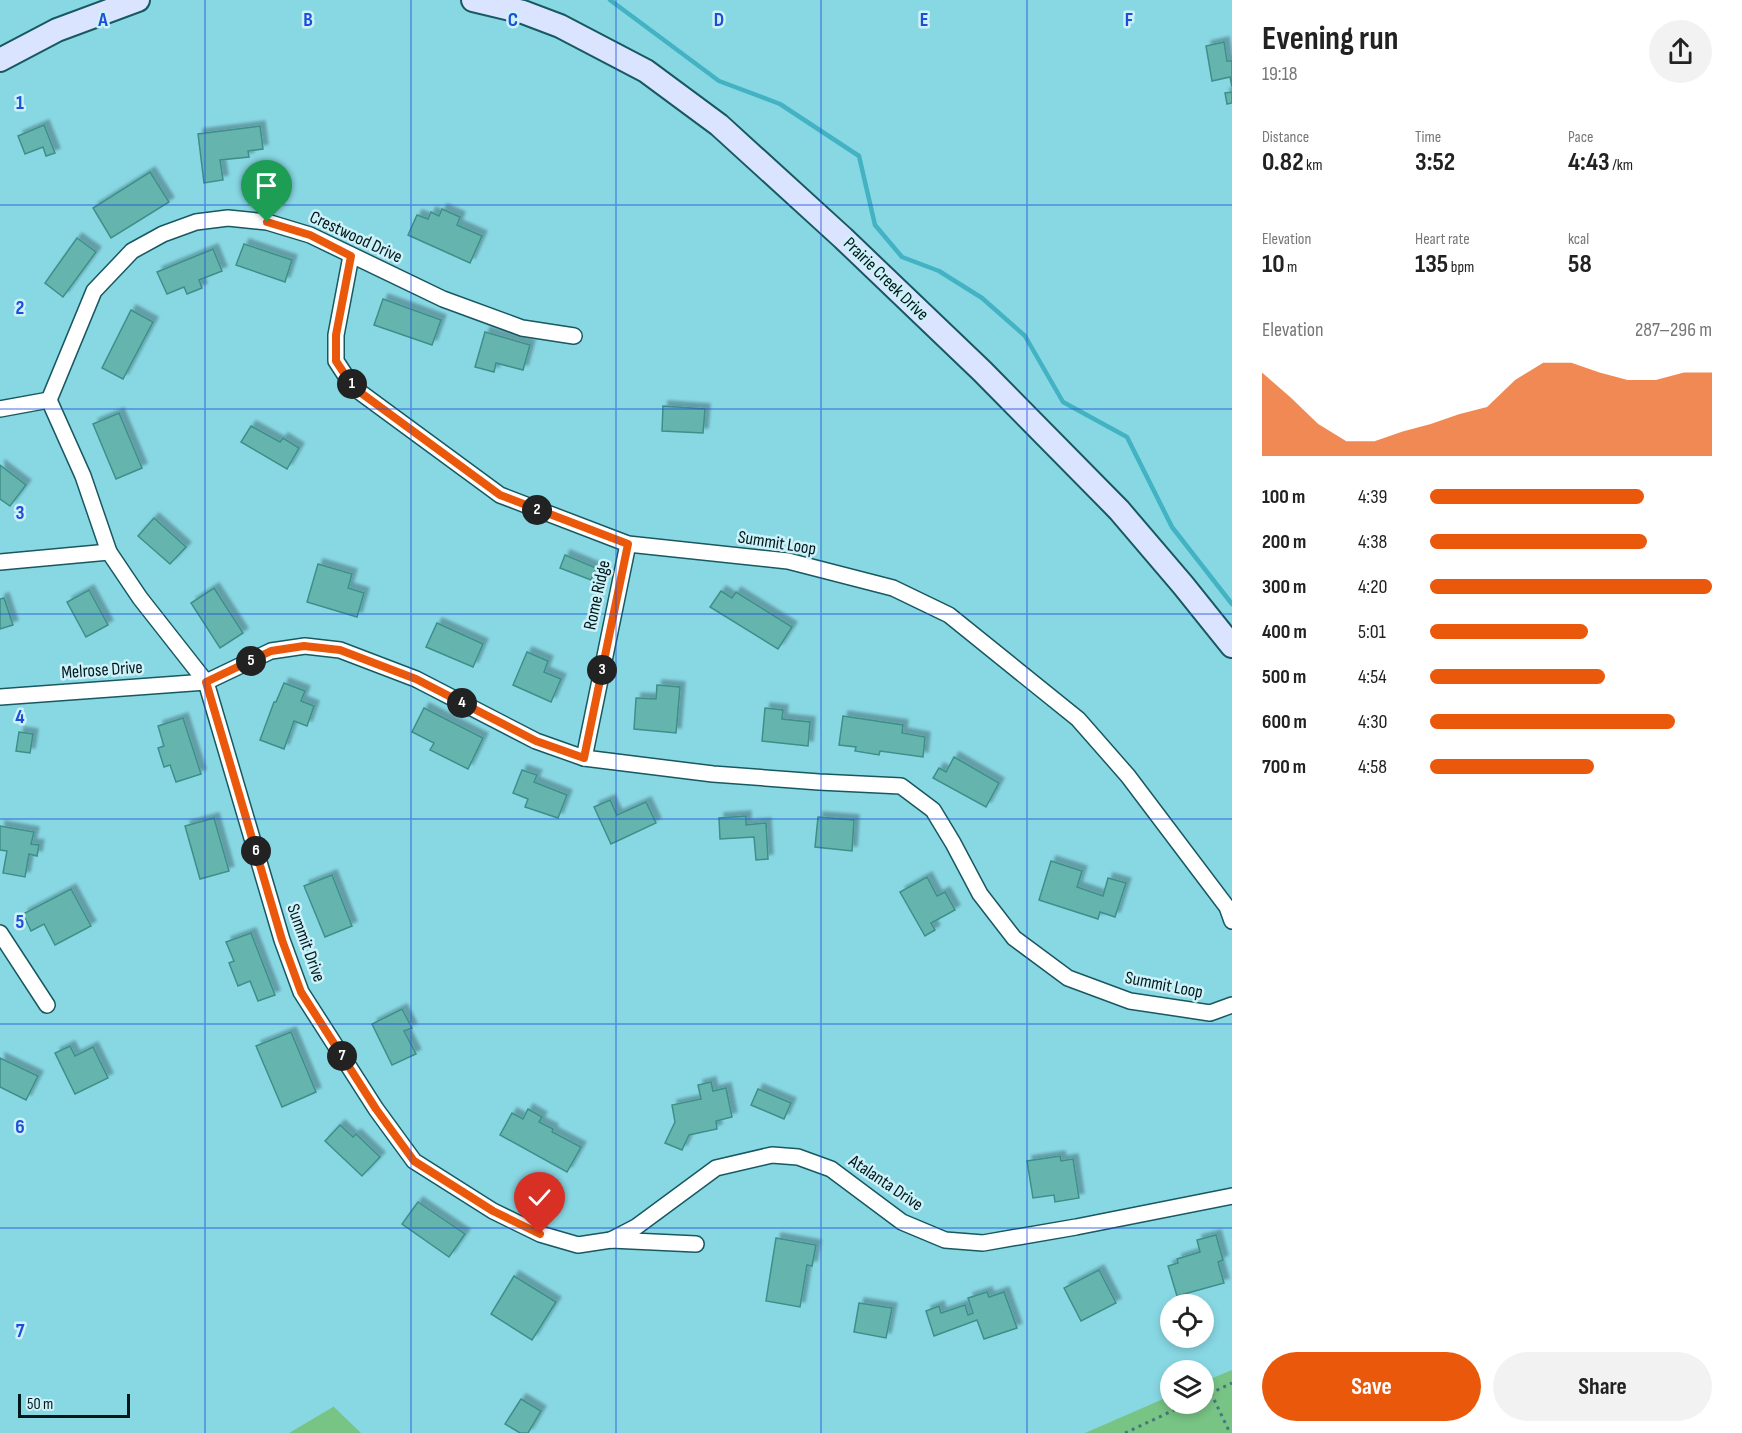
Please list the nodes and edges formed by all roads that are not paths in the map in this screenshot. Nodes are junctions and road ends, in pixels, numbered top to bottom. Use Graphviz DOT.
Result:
graph roads {
  1 [pos="138,0"];
  2 [pos="473,0"];
  3 [pos="0,60"];
  4 [pos="351,256"];
  5 [pos="574,336"];
  6 [pos="49,400"];
  7 [pos="0,409"];
  8 [pos="628,544"];
  9 [pos="109,552"];
  10 [pos="0,562"];
  11 [pos="1232,646"];
  12 [pos="206,682"];
  13 [pos="0,697"];
  14 [pos="584,758"];
  15 [pos="1232,921"];
  16 [pos="0,933"];
  17 [pos="46,1005"];
  18 [pos="1232,1005"];
  19 [pos="1232,1196"];
  20 [pos="611,1240"];
  21 [pos="696,1244"];
  1 -- 3 [label="main road"];
  2 -- 11 [label="main road, Prairie Creek Drive"];
  4 -- 5 [label="street, Crestwood Drive"];
  4 -- 6 [label="street, Crestwood Drive"];
  4 -- 8 [label="street, Summit Loop"];
  6 -- 7 [label="street"];
  6 -- 9 [label="street"];
  8 -- 14 [label="street, Rome Ridge"];
  8 -- 15 [label="street, Summit Loop"];
  9 -- 10 [label="street"];
  9 -- 12 [label="street, Summit Drive"];
  12 -- 13 [label="street, Melrose Drive"];
  12 -- 14 [label="street, Summit Loop"];
  12 -- 20 [label="street, Summit Drive"];
  14 -- 18 [label="street, Summit Loop"];
  16 -- 17 [label="street"];
  19 -- 20 [label="street, Atalanta Drive"];
  20 -- 21 [label="street, Summit Drive"];
}
